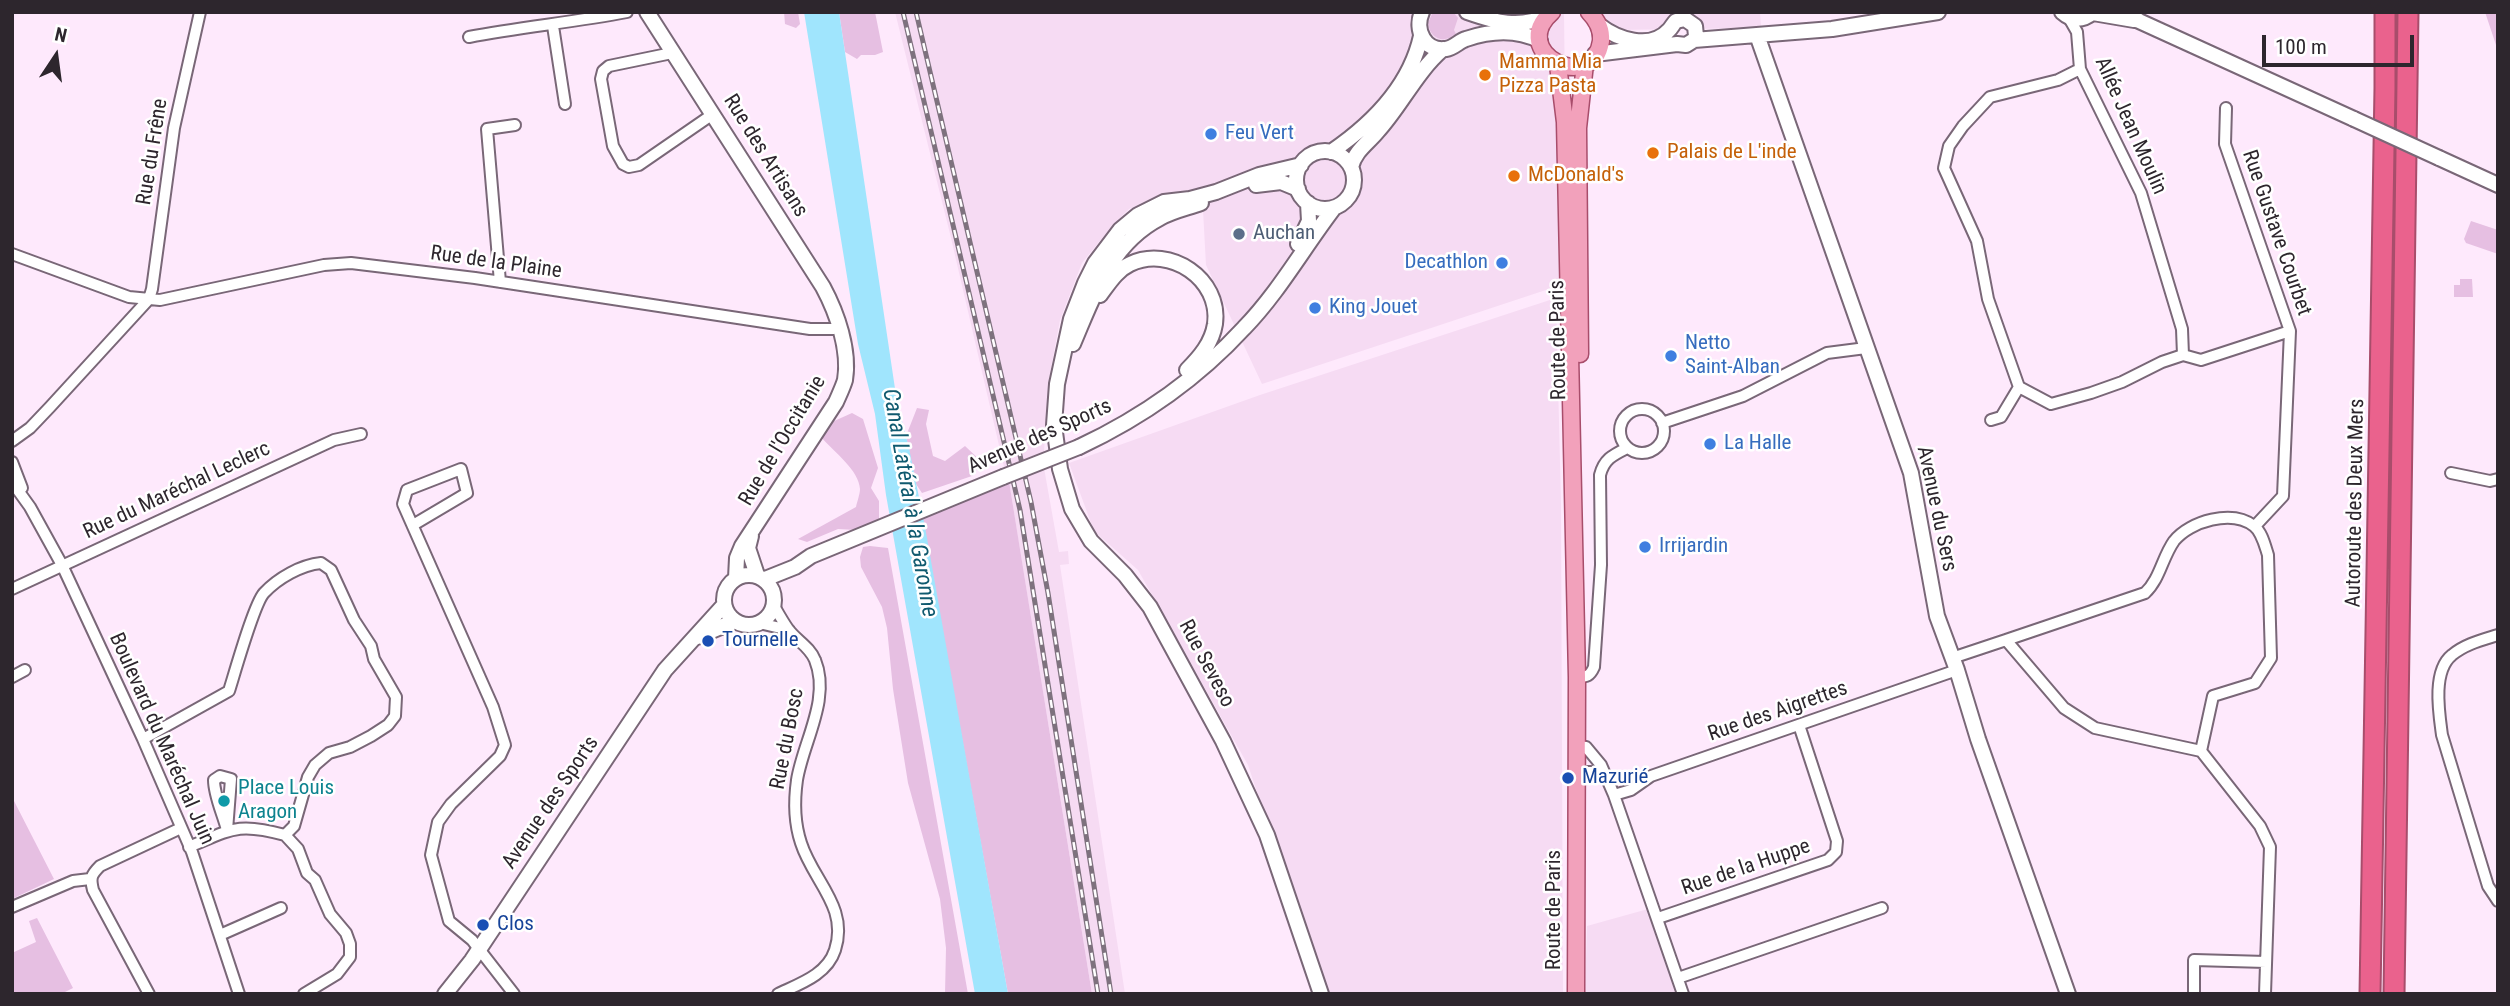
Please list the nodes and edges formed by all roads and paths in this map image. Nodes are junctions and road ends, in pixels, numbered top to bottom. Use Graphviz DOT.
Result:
graph roads {
  1 [pos="200,12"];
  2 [pos="628,12"];
  3 [pos="648,12"];
  4 [pos="1422,12"];
  5 [pos="1465,12"];
  6 [pos="1938,12"];
  7 [pos="2125,12"];
  8 [pos="2385,12"];
  9 [pos="2408,12"];
  10 [pos="1550,14"];
  11 [pos="2090,14"];
  12 [pos="2065,15"];
  13 [pos="1594,19"];
  14 [pos="2139,21"];
  15 [pos="1684,24"];
  16 [pos="554,26"];
  17 [pos="2077,32"];
  18 [pos="1757,35"];
  19 [pos="1421,36"];
  20 [pos="469,37"];
  21 [pos="1462,40"];
  22 [pos="1540,41"];
  23 [pos="1443,49"];
  24 [pos="672,53"];
  25 [pos="1590,59"];
  26 [pos="1558,65"];
  27 [pos="2080,69"];
  28 [pos="565,103"];
  29 [pos="2226,108"];
  30 [pos="713,114"];
  31 [pos="514,125"];
  32 [pos="1331,152"];
  33 [pos="1301,165"];
  34 [pos="1351,167"];
  35 [pos="2498,185"];
  36 [pos="1298,189"];
  37 [pos="1308,203"];
  38 [pos="1334,208"];
  39 [pos="12,254"];
  40 [pos="500,282"];
  41 [pos="1092,297"];
  42 [pos="149,299"];
  43 [pos="839,327"];
  44 [pos="2290,331"];
  45 [pos="1866,348"];
  46 [pos="2183,355"];
  47 [pos="1216,356"];
  48 [pos="1061,367"];
  49 [pos="2019,387"];
  50 [pos="1145,412"];
  51 [pos="1990,420"];
  52 [pos="1662,423"];
  53 [pos="361,434"];
  54 [pos="12,441"];
  55 [pos="1627,447"];
  56 [pos="12,450"];
  57 [pos="12,456"];
  58 [pos="12,462"];
  59 [pos="2451,473"];
  60 [pos="2498,479"];
  61 [pos="12,482"];
  62 [pos="30,507"];
  63 [pos="413,526"];
  64 [pos="2255,526"];
  65 [pos="752,533"];
  66 [pos="62,565"];
  67 [pos="795,567"];
  68 [pos="761,577"];
  69 [pos="736,578"];
  70 [pos="12,589"];
  71 [pos="774,600"];
  72 [pos="724,605"];
  73 [pos="1577,616"];
  74 [pos="735,621"];
  75 [pos="759,623"];
  76 [pos="789,630"];
  77 [pos="2498,635"];
  78 [pos="696,638"];
  79 [pos="2006,640"];
  80 [pos="1955,664"];
  81 [pos="24,670"];
  82 [pos="1584,675"];
  83 [pos="12,677"];
  84 [pos="1799,724"];
  85 [pos="143,739"];
  86 [pos="1577,746"];
  87 [pos="2201,751"];
  88 [pos="1577,772"];
  89 [pos="1606,778"];
  90 [pos="1614,795"];
  91 [pos="181,828"];
  92 [pos="285,835"];
  93 [pos="189,847"];
  94 [pos="90,879"];
  95 [pos="2498,901"];
  96 [pos="12,907"];
  97 [pos="281,908"];
  98 [pos="1882,908"];
  99 [pos="1658,918"];
  100 [pos="220,935"];
  101 [pos="478,948"];
  102 [pos="2266,962"];
  103 [pos="1678,978"];
  104 [pos="149,994"];
  105 [pos="239,994"];
  106 [pos="304,994"];
  107 [pos="444,994"];
  108 [pos="514,994"];
  109 [pos="778,994"];
  110 [pos="1321,994"];
  111 [pos="1576,994"];
  112 [pos="1683,994"];
  113 [pos="2068,994"];
  114 [pos="2194,994"];
  115 [pos="2265,994"];
  116 [pos="2370,994"];
  117 [pos="2394,994"];
  1 -- 42 [label="street, Rue du Frêne"];
  2 -- 16 [label="street"];
  3 -- 24 [label="main road, Rue des Artisans"];
  4 -- 19 [label="main road"];
  5 -- 10 [label="main road"];
  5 -- 21 [label="main road"];
  6 -- 18 [label="main road"];
  7 -- 14 [label="main road"];
  8 -- 116 [label="highway, Autoroute des Deux Mers"];
  9 -- 117 [label="highway"];
  10 -- 22 [label="main road"];
  11 -- 12 [label="main road"];
  11 -- 14 [label="main road"];
  11 -- 17 [label="street"];
  12 -- 17 [label="street, Allée Jean Moulin"];
  13 -- 15 [label="main road"];
  13 -- 25 [label="main road, Route de Paris"];
  14 -- 35 [label="main road, bridge"];
  15 -- 18 [label="main road"];
  15 -- 25 [label="main road"];
  16 -- 20 [label="street"];
  16 -- 28 [label="street"];
  17 -- 27 [label="street, Allée Jean Moulin"];
  18 -- 45 [label="main road, Avenue du Sers"];
  19 -- 23 [label="main road"];
  19 -- 32 [label="main road"];
  21 -- 22 [label="main road"];
  21 -- 23 [label="main road"];
  22 -- 26 [label="main road"];
  23 -- 34 [label="main road"];
  24 -- 30 [label="main road, Rue des Artisans"];
  24 -- 30 [label="street"];
  25 -- 26 [label="main road"];
  25 -- 73 [label="main road, Route de Paris"];
  26 -- 73 [label="main road, Route de Paris"];
  27 -- 46 [label="street, Allée Jean Moulin"];
  27 -- 49 [label="street"];
  29 -- 44 [label="street, Rue Gustave Courbet"];
  30 -- 43 [label="main road, Rue des Artisans"];
  31 -- 40 [label="street"];
  32 -- 33 [label="main road"];
  32 -- 34 [label="main road"];
  33 -- 36 [label="main road"];
  33 -- 48 [label="main road, Rue Seveso"];
  34 -- 38 [label="main road"];
  36 -- 37 [label="main road"];
  36 -- 41 [label="main road, Rue Seveso"];
  37 -- 38 [label="main road"];
  37 -- 47 [label="main road, Avenue des Sports"];
  38 -- 47 [label="main road, Avenue des Sports"];
  39 -- 42 [label="street, Rue de la Plaine"];
  40 -- 42 [label="street, Rue de la Plaine"];
  40 -- 43 [label="street, Rue de la Plaine"];
  41 -- 48 [label="main road, Rue Seveso"];
  41 -- 50 [label="main road"];
  42 -- 54 [label="street"];
  43 -- 65 [label="main road, Rue de l'Occitanie"];
  44 -- 46 [label="street"];
  44 -- 64 [label="street, Rue Gustave Courbet"];
  45 -- 52 [label="street"];
  45 -- 80 [label="main road, Avenue du Sers"];
  46 -- 49 [label="street"];
  47 -- 50 [label="main road, Avenue des Sports"];
  48 -- 110 [label="main road, Rue Seveso"];
  49 -- 51 [label="street"];
  50 -- 67 [label="main road, Avenue des Sports, bridge"];
  52 -- 55 [label="street"];
  52 -- 55 [label="street"];
  53 -- 66 [label="street, Rue du Maréchal Leclerc"];
  55 -- 82 [label="street"];
  56 -- 57 [label="street"];
  58 -- 62 [label="street, Boulevard du Maréchal Juin"];
  59 -- 60 [label="street"];
  61 -- 62 [label="street, Boulevard du Maréchal Juin"];
  62 -- 66 [label="street, Boulevard du Maréchal Juin"];
  63 -- 63 [label="street"];
  63 -- 101 [label="street"];
  64 -- 79 [label="street, Rue des Aigrettes"];
  64 -- 87 [label="street"];
  65 -- 68 [label="main road"];
  65 -- 69 [label="main road, Rue de l'Occitanie"];
  66 -- 70 [label="street, Rue du Maréchal Leclerc"];
  66 -- 85 [label="street, Boulevard du Maréchal Juin"];
  67 -- 68 [label="main road"];
  67 -- 71 [label="main road"];
  68 -- 69 [label="main road"];
  68 -- 71 [label="main road"];
  69 -- 72 [label="main road"];
  71 -- 75 [label="main road"];
  71 -- 76 [label="street, Rue du Bosc"];
  72 -- 74 [label="main road"];
  72 -- 78 [label="main road, Avenue des Sports"];
  73 -- 82 [label="main road, Route de Paris"];
  74 -- 75 [label="main road"];
  74 -- 78 [label="main road, Avenue des Sports"];
  75 -- 76 [label="street"];
  76 -- 109 [label="street, Rue du Bosc"];
  77 -- 95 [label="street"];
  78 -- 101 [label="main road, Avenue des Sports"];
  79 -- 80 [label="street, Rue des Aigrettes"];
  79 -- 87 [label="street"];
  80 -- 84 [label="street, Rue des Aigrettes"];
  80 -- 113 [label="main road, Avenue du Sers"];
  81 -- 83 [label="street"];
  82 -- 86 [label="main road, Route de Paris"];
  84 -- 90 [label="street, Rue des Aigrettes"];
  84 -- 99 [label="street, Rue de la Huppe"];
  85 -- 91 [label="street, Boulevard du Maréchal Juin"];
  85 -- 92 [label="street"];
  86 -- 88 [label="main road, Route de Paris"];
  86 -- 89 [label="street"];
  87 -- 102 [label="street"];
  88 -- 89 [label="street"];
  88 -- 111 [label="main road, Route de Paris"];
  89 -- 90 [label="street"];
  90 -- 99 [label="street"];
  91 -- 93 [label="street, Boulevard du Maréchal Juin"];
  91 -- 94 [label="street"];
  92 -- 93 [label="street"];
  92 -- 106 [label="street"];
  93 -- 100 [label="street, Boulevard du Maréchal Juin"];
  94 -- 96 [label="street"];
  94 -- 104 [label="street"];
  97 -- 100 [label="street"];
  98 -- 103 [label="street"];
  99 -- 103 [label="street"];
  100 -- 105 [label="street, Boulevard du Maréchal Juin"];
  101 -- 107 [label="main road, Avenue des Sports"];
  101 -- 108 [label="street"];
  102 -- 114 [label="street"];
  102 -- 115 [label="street"];
  103 -- 112 [label="street"];
}
